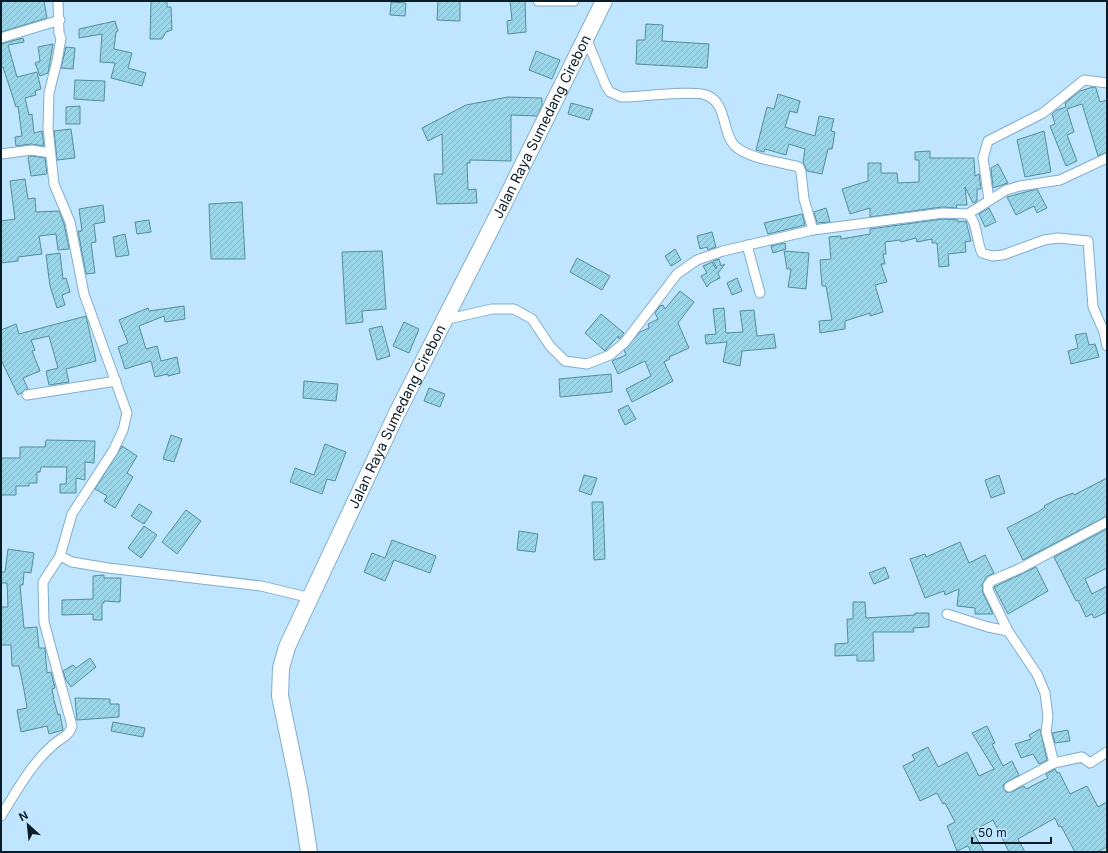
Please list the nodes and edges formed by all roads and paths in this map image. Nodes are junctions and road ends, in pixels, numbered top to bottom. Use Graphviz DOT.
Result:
graph roads {
  1 [pos="58,1"];
  2 [pos="538,1"];
  3 [pos="574,1"];
  4 [pos="604,1"];
  5 [pos="60,20"];
  6 [pos="1,38"];
  7 [pos="586,38"];
  8 [pos="1107,83"];
  9 [pos="50,153"];
  10 [pos="1,154"];
  11 [pos="1107,158"];
  12 [pos="989,200"];
  13 [pos="968,214"];
  14 [pos="813,230"];
  15 [pos="747,245"];
  16 [pos="760,293"];
  17 [pos="444,320"];
  18 [pos="1106,331"];
  19 [pos="1107,346"];
  20 [pos="116,381"];
  21 [pos="27,395"];
  22 [pos="1107,522"];
  23 [pos="60,556"];
  24 [pos="311,598"];
  25 [pos="947,614"];
  26 [pos="1008,631"];
  27 [pos="1107,752"];
  28 [pos="1054,763"];
  29 [pos="1010,787"];
  30 [pos="1,816"];
  31 [pos="309,852"];
  1 -- 5 [label="street"];
  2 -- 3 [label="street"];
  4 -- 7 [label="highway, Jalan Raya Sumedang Cirebon"];
  5 -- 6 [label="street"];
  5 -- 9 [label="street"];
  7 -- 14 [label="street"];
  7 -- 17 [label="highway, Jalan Raya Sumedang Cirebon"];
  8 -- 12 [label="street"];
  9 -- 10 [label="street"];
  9 -- 20 [label="street"];
  11 -- 12 [label="street"];
  12 -- 13 [label="street"];
  13 -- 14 [label="street"];
  13 -- 18 [label="street"];
  14 -- 15 [label="street"];
  15 -- 16 [label="street"];
  15 -- 17 [label="street"];
  17 -- 24 [label="highway, Jalan Raya Sumedang Cirebon"];
  18 -- 19 [label="street"];
  20 -- 21 [label="street"];
  20 -- 23 [label="street"];
  22 -- 26 [label="street"];
  23 -- 24 [label="street"];
  23 -- 30 [label="street"];
  24 -- 31 [label="highway, Jalan Raya Sumedang Cirebon"];
  25 -- 26 [label="street"];
  26 -- 28 [label="street"];
  27 -- 28 [label="street"];
  28 -- 29 [label="street"];
}
